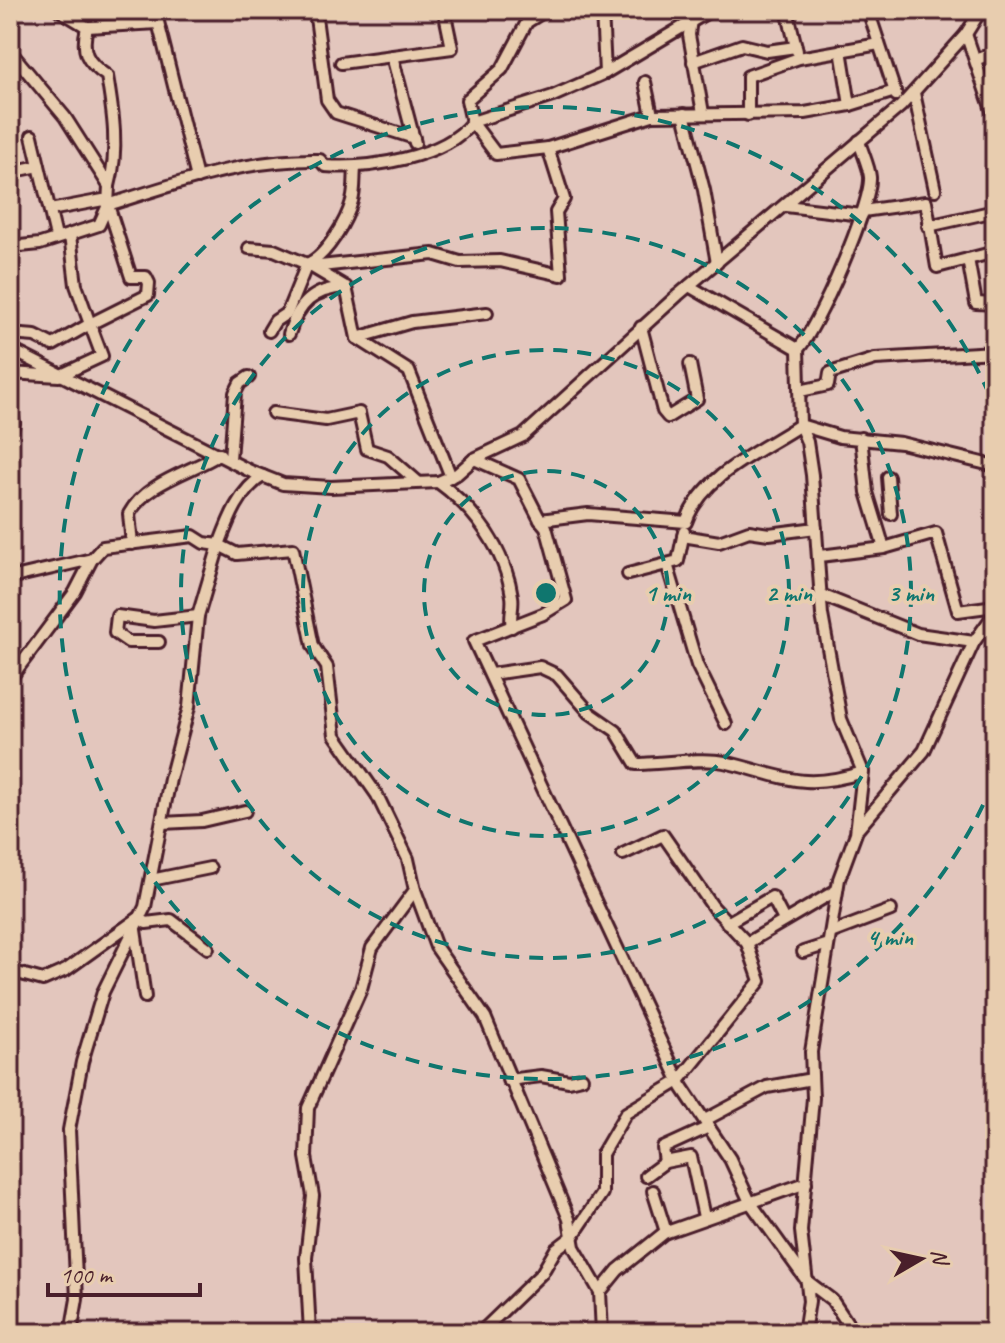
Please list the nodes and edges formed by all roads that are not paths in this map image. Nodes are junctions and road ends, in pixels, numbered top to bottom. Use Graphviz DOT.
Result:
graph roads {
  1 [pos="59,10"];
  2 [pos="155,10"];
  3 [pos="315,10"];
  4 [pos="444,10"];
  5 [pos="546,10"];
  6 [pos="602,10"];
  7 [pos="711,10"];
  8 [pos="787,10"];
  9 [pos="868,10"];
  10 [pos="981,10"];
  11 [pos="691,19"];
  12 [pos="158,23"];
  13 [pos="87,27"];
  14 [pos="966,34"];
  15 [pos="879,44"];
  16 [pos="841,50"];
  17 [pos="10,51"];
  18 [pos="797,52"];
  19 [pos="995,53"];
  20 [pos="392,56"];
  21 [pos="977,59"];
  22 [pos="693,62"];
  23 [pos="341,63"];
  24 [pos="605,73"];
  25 [pos="645,82"];
  26 [pos="895,91"];
  27 [pos="914,93"];
  28 [pos="850,105"];
  29 [pos="901,106"];
  30 [pos="703,113"];
  31 [pos="684,114"];
  32 [pos="652,115"];
  33 [pos="748,115"];
  34 [pos="472,122"];
  35 [pos="32,136"];
  36 [pos="414,138"];
  37 [pos="859,141"];
  38 [pos="548,148"];
  39 [pos="417,155"];
  40 [pos="39,166"];
  41 [pos="355,168"];
  42 [pos="10,172"];
  43 [pos="995,176"];
  44 [pos="197,178"];
  45 [pos="109,186"];
  46 [pos="935,190"];
  47 [pos="108,205"];
  48 [pos="786,206"];
  49 [pos="50,210"];
  50 [pos="995,211"];
  51 [pos="863,213"];
  52 [pos="928,226"];
  53 [pos="70,235"];
  54 [pos="56,237"];
  55 [pos="10,247"];
  56 [pos="249,248"];
  57 [pos="995,252"];
  58 [pos="968,259"];
  59 [pos="717,263"];
  60 [pos="309,266"];
  61 [pos="689,286"];
  62 [pos="346,287"];
  63 [pos="995,304"];
  64 [pos="292,311"];
  65 [pos="487,313"];
  66 [pos="90,324"];
  67 [pos="641,327"];
  68 [pos="269,331"];
  69 [pos="10,334"];
  70 [pos="289,334"];
  71 [pos="357,338"];
  72 [pos="10,349"];
  73 [pos="798,349"];
  74 [pos="995,352"];
  75 [pos="690,364"];
  76 [pos="10,373"];
  77 [pos="59,376"];
  78 [pos="249,377"];
  79 [pos="800,391"];
  80 [pos="10,409"];
  81 [pos="273,413"];
  82 [pos="800,425"];
  83 [pos="10,436"];
  84 [pos="861,438"];
  85 [pos="225,457"];
  86 [pos="474,459"];
  87 [pos="995,466"];
  88 [pos="263,476"];
  89 [pos="451,477"];
  90 [pos="888,477"];
  91 [pos="418,482"];
  92 [pos="438,482"];
  93 [pos="889,490"];
  94 [pos="867,492"];
  95 [pos="891,514"];
  96 [pos="540,520"];
  97 [pos="686,522"];
  98 [pos="816,528"];
  99 [pos="683,536"];
  100 [pos="132,544"];
  101 [pos="219,545"];
  102 [pos="884,548"];
  103 [pos="820,556"];
  104 [pos="92,559"];
  105 [pos="667,564"];
  106 [pos="628,574"];
  107 [pos="10,578"];
  108 [pos="821,595"];
  109 [pos="995,606"];
  110 [pos="198,616"];
  111 [pos="994,621"];
  112 [pos="512,627"];
  113 [pos="159,642"];
  114 [pos="974,642"];
  115 [pos="491,674"];
  116 [pos="10,679"];
  117 [pos="726,724"];
  118 [pos="863,772"];
  119 [pos="245,811"];
  120 [pos="162,823"];
  121 [pos="857,831"];
  122 [pos="623,854"];
  123 [pos="210,868"];
  124 [pos="151,880"];
  125 [pos="415,890"];
  126 [pos="837,890"];
  127 [pos="891,910"];
  128 [pos="140,917"];
  129 [pos="784,920"];
  130 [pos="727,923"];
  131 [pos="135,928"];
  132 [pos="833,932"];
  133 [pos="747,943"];
  134 [pos="828,944"];
  135 [pos="208,948"];
  136 [pos="803,952"];
  137 [pos="10,971"];
  138 [pos="145,997"];
  139 [pos="582,1078"];
  140 [pos="812,1079"];
  141 [pos="508,1080"];
  142 [pos="679,1081"];
  143 [pos="707,1124"];
  144 [pos="665,1162"];
  145 [pos="646,1176"];
  146 [pos="806,1183"];
  147 [pos="653,1191"];
  148 [pos="750,1202"];
  149 [pos="704,1217"];
  150 [pos="666,1232"];
  151 [pos="573,1236"];
  152 [pos="807,1281"];
  153 [pos="600,1292"];
  154 [pos="71,1333"];
  155 [pos="310,1333"];
  156 [pos="480,1333"];
  157 [pos="602,1333"];
  158 [pos="804,1333"];
  159 [pos="854,1333"];
  1 -- 13 [label="street"];
  2 -- 12 [label="street"];
  3 -- 36 [label="street"];
  4 -- 20 [label="street"];
  5 -- 34 [label="street"];
  6 -- 24 [label="street"];
  7 -- 11 [label="street"];
  8 -- 18 [label="street"];
  9 -- 15 [label="street"];
  10 -- 14 [label="street"];
  11 -- 22 [label="street"];
  11 -- 24 [label="street"];
  12 -- 13 [label="street"];
  12 -- 44 [label="street"];
  13 -- 45 [label="street"];
  14 -- 21 [label="street"];
  14 -- 27 [label="street"];
  15 -- 16 [label="street"];
  15 -- 26 [label="street"];
  16 -- 18 [label="street"];
  16 -- 28 [label="street"];
  17 -- 45 [label="street"];
  18 -- 22 [label="street"];
  18 -- 33 [label="street"];
  19 -- 21 [label="street"];
  20 -- 23 [label="street"];
  20 -- 36 [label="street"];
  21 -- 43 [label="street"];
  22 -- 30 [label="street"];
  24 -- 34 [label="street"];
  25 -- 32 [label="street"];
  26 -- 28 [label="street"];
  26 -- 29 [label="street"];
  27 -- 29 [label="street"];
  27 -- 46 [label="street"];
  28 -- 33 [label="street"];
  29 -- 37 [label="street"];
  30 -- 31 [label="street"];
  30 -- 33 [label="street"];
  31 -- 32 [label="street"];
  31 -- 59 [label="street"];
  32 -- 38 [label="street"];
  34 -- 38 [label="street"];
  34 -- 39 [label="street"];
  35 -- 40 [label="street"];
  36 -- 39 [label="street"];
  37 -- 48 [label="street"];
  37 -- 51 [label="street"];
  38 -- 60 [label="street"];
  39 -- 41 [label="street"];
  40 -- 42 [label="street"];
  40 -- 49 [label="street"];
  41 -- 44 [label="street"];
  41 -- 60 [label="street"];
  44 -- 47 [label="street"];
  45 -- 47 [label="street"];
  47 -- 49 [label="street"];
  47 -- 53 [label="street"];
  47 -- 66 [label="street"];
  48 -- 51 [label="street"];
  48 -- 59 [label="street"];
  49 -- 54 [label="street"];
  50 -- 52 [label="street"];
  51 -- 52 [label="street"];
  51 -- 73 [label="street"];
  52 -- 58 [label="street"];
  53 -- 54 [label="street"];
  53 -- 66 [label="street"];
  54 -- 55 [label="street"];
  56 -- 60 [label="street"];
  57 -- 58 [label="street"];
  58 -- 63 [label="street"];
  59 -- 61 [label="street"];
  60 -- 62 [label="street"];
  60 -- 64 [label="street"];
  61 -- 67 [label="street"];
  61 -- 73 [label="street"];
  62 -- 64 [label="street"];
  62 -- 71 [label="street"];
  64 -- 68 [label="street"];
  64 -- 70 [label="street"];
  65 -- 71 [label="street"];
  66 -- 69 [label="street"];
  66 -- 77 [label="street"];
  67 -- 75 [label="street"];
  67 -- 86 [label="street"];
  71 -- 89 [label="street"];
  72 -- 77 [label="street"];
  73 -- 79 [label="street"];
  74 -- 79 [label="street"];
  76 -- 77 [label="street"];
  77 -- 85 [label="street"];
  78 -- 85 [label="street"];
  79 -- 82 [label="street"];
  80 -- 83 [label="street"];
  81 -- 91 [label="street"];
  82 -- 84 [label="street"];
  82 -- 97 [label="street"];
  82 -- 98 [label="street"];
  84 -- 87 [label="street"];
  84 -- 94 [label="street"];
  85 -- 88 [label="street"];
  85 -- 100 [label="street"];
  86 -- 89 [label="street"];
  86 -- 96 [label="street"];
  88 -- 91 [label="street"];
  88 -- 101 [label="street"];
  89 -- 92 [label="street"];
  90 -- 93 [label="street"];
  91 -- 92 [label="street"];
  92 -- 112 [label="street"];
  93 -- 94 [label="street"];
  93 -- 95 [label="street"];
  94 -- 102 [label="street"];
  96 -- 97 [label="street"];
  96 -- 112 [label="street"];
  97 -- 99 [label="street"];
  98 -- 99 [label="street"];
  98 -- 103 [label="street"];
  99 -- 105 [label="street"];
  100 -- 101 [label="street"];
  100 -- 104 [label="street"];
  101 -- 110 [label="street"];
  101 -- 125 [label="street"];
  102 -- 103 [label="street"];
  102 -- 109 [label="street"];
  103 -- 108 [label="street"];
  104 -- 107 [label="street"];
  104 -- 116 [label="street"];
  105 -- 106 [label="street"];
  105 -- 117 [label="street"];
  108 -- 114 [label="street"];
  108 -- 118 [label="street"];
  110 -- 113 [label="street"];
  110 -- 120 [label="street"];
  111 -- 114 [label="street"];
  112 -- 115 [label="street"];
  114 -- 121 [label="street"];
  115 -- 118 [label="street"];
  115 -- 142 [label="street"];
  118 -- 121 [label="street"];
  119 -- 120 [label="street"];
  120 -- 124 [label="street"];
  121 -- 126 [label="street"];
  122 -- 130 [label="street"];
  123 -- 124 [label="street"];
  124 -- 128 [label="street"];
  125 -- 141 [label="street"];
  125 -- 155 [label="street"];
  126 -- 129 [label="street"];
  126 -- 132 [label="street"];
  127 -- 132 [label="street"];
  128 -- 131 [label="street"];
  128 -- 135 [label="street"];
  128 -- 137 [label="street"];
  129 -- 130 [label="street"];
  129 -- 133 [label="street"];
  130 -- 133 [label="street"];
  131 -- 138 [label="street"];
  131 -- 154 [label="street"];
  132 -- 134 [label="street"];
  133 -- 142 [label="street"];
  134 -- 136 [label="street"];
  134 -- 140 [label="street"];
  139 -- 141 [label="street"];
  140 -- 143 [label="street"];
  140 -- 146 [label="street"];
  141 -- 151 [label="street"];
  142 -- 143 [label="street"];
  142 -- 151 [label="street"];
  143 -- 144 [label="street"];
  143 -- 148 [label="street"];
  144 -- 145 [label="street"];
  144 -- 149 [label="street"];
  146 -- 148 [label="street"];
  146 -- 152 [label="street"];
  147 -- 150 [label="street"];
  148 -- 149 [label="street"];
  148 -- 152 [label="street"];
  149 -- 150 [label="street"];
  150 -- 153 [label="street"];
  151 -- 153 [label="street"];
  151 -- 156 [label="street"];
  152 -- 158 [label="street"];
  152 -- 159 [label="street"];
  153 -- 157 [label="street"];
}
